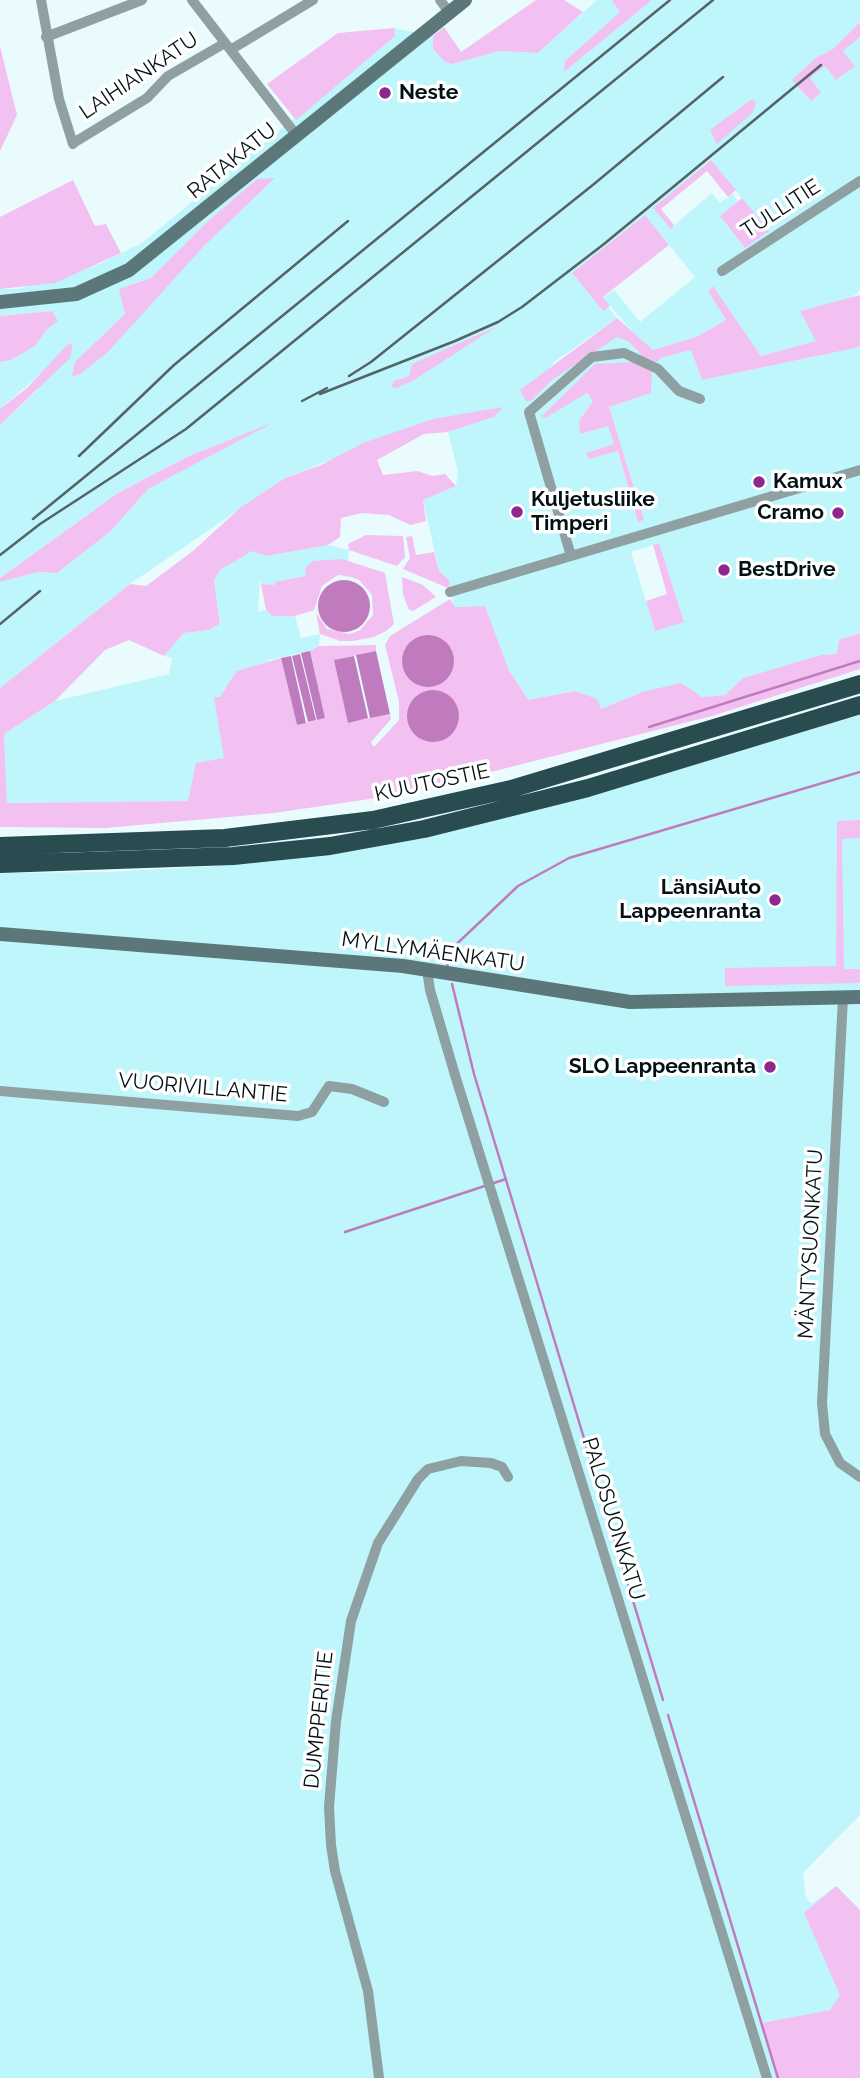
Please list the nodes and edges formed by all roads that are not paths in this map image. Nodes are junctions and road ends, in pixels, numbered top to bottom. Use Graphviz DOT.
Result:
graph roads {
  1 [pos="41,0"];
  2 [pos="142,0"];
  3 [pos="192,0"];
  4 [pos="313,0"];
  5 [pos="440,0"];
  6 [pos="465,0"];
  7 [pos="449,12"];
  8 [pos="46,37"];
  9 [pos="229,46"];
  10 [pos="297,136"];
  11 [pos="860,181"];
  12 [pos="722,271"];
  13 [pos="0,302"];
  14 [pos="701,399"];
  15 [pos="860,470"];
  16 [pos="571,556"];
  17 [pos="450,592"];
  18 [pos="860,684"];
  19 [pos="860,705"];
  20 [pos="0,846"];
  21 [pos="0,864"];
  22 [pos="0,934"];
  23 [pos="427,970"];
  24 [pos="860,997"];
  25 [pos="843,998"];
  26 [pos="0,1091"];
  27 [pos="384,1102"];
  28 [pos="508,1477"];
  29 [pos="860,1477"];
  30 [pos="379,2078"];
  31 [pos="767,2078"];
  1 -- 8 [label="street"];
  2 -- 8 [label="street"];
  3 -- 9 [label="street"];
  4 -- 9 [label="street, LAIHIANKATU"];
  5 -- 7 [label="street"];
  6 -- 7 [label="main road, RATAKATU"];
  7 -- 10 [label="main road, RATAKATU"];
  8 -- 9 [label="street, LAIHIANKATU"];
  9 -- 10 [label="street"];
  10 -- 13 [label="main road, RATAKATU"];
  11 -- 12 [label="street, TULLITIE"];
  14 -- 16 [label="street"];
  15 -- 16 [label="street"];
  16 -- 17 [label="street"];
  18 -- 20 [label="highway, KUUTOSTIE"];
  19 -- 21 [label="highway, KUUTOSTIE"];
  22 -- 23 [label="main road, MYLLYMÄENKATU"];
  23 -- 25 [label="main road, MYLLYMÄENKATU"];
  23 -- 31 [label="street, PALOSUONKATU"];
  24 -- 25 [label="main road, MYLLYMÄENKATU"];
  25 -- 29 [label="street, MÄNTYSUONKATU"];
  26 -- 27 [label="street, VUORIVILLANTIE"];
  28 -- 30 [label="street, DUMPPERITIE"];
}
